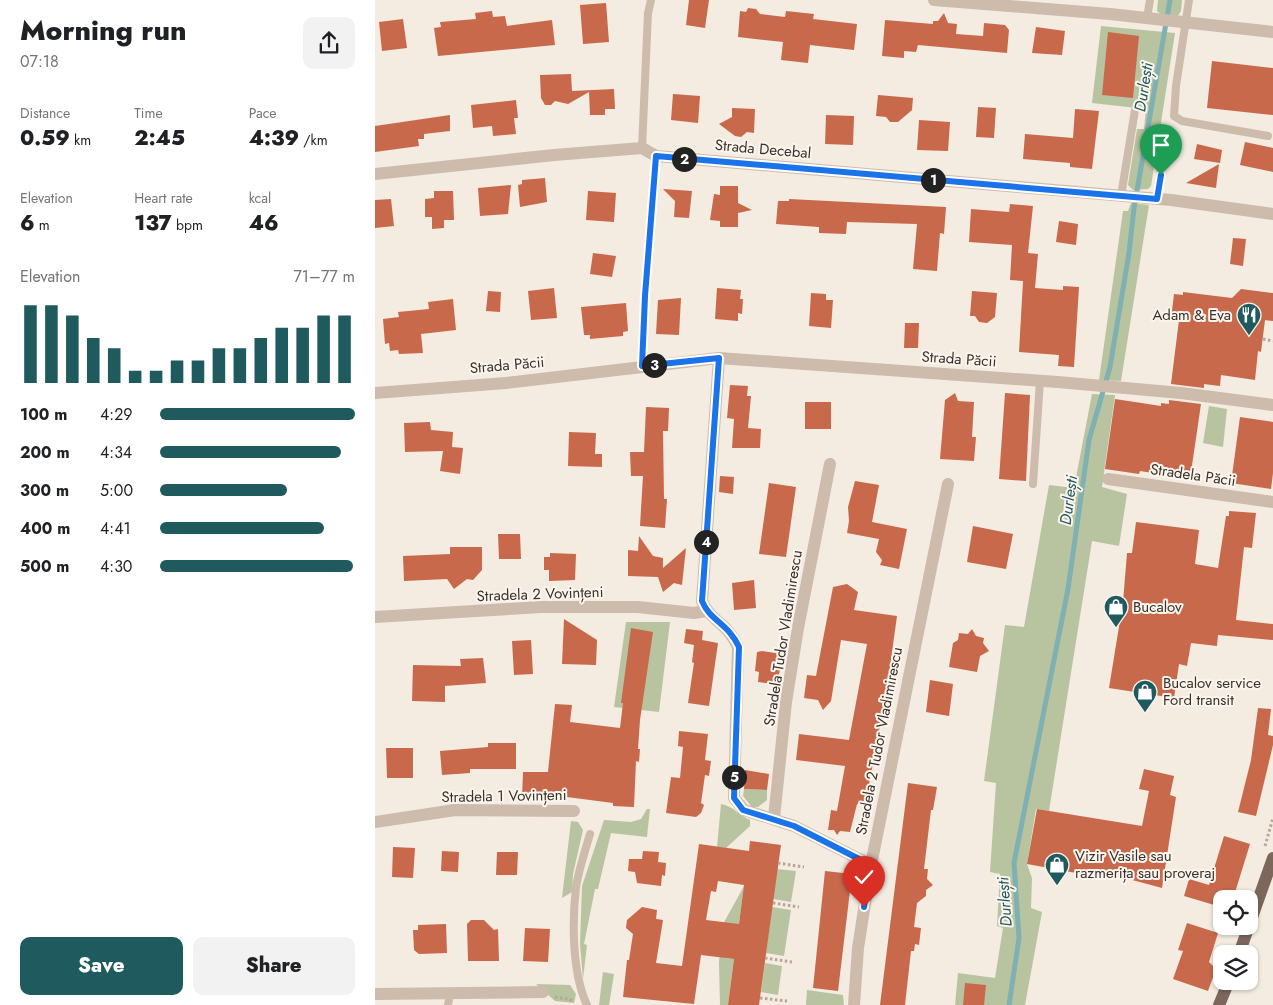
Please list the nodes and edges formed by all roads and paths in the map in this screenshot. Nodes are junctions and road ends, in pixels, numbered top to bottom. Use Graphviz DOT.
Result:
graph roads {
  1 [pos="651,0"];
  2 [pos="934,0"];
  3 [pos="1149,0"];
  4 [pos="1189,0"];
  5 [pos="1151,19"];
  6 [pos="1182,22"];
  7 [pos="1273,32"];
  8 [pos="1135,110"];
  9 [pos="1174,116"];
  10 [pos="1268,136"];
  11 [pos="642,148"];
  12 [pos="656,156"];
  13 [pos="375,174"];
  14 [pos="1123,196"];
  15 [pos="1152,199"];
  16 [pos="1273,214"];
  17 [pos="1263,339"];
  18 [pos="1273,341"];
  19 [pos="719,358"];
  20 [pos="642,366"];
  21 [pos="1040,381"];
  22 [pos="375,393"];
  23 [pos="1273,405"];
  24 [pos="830,464"];
  25 [pos="1108,479"];
  26 [pos="948,484"];
  27 [pos="1033,484"];
  28 [pos="1273,502"];
  29 [pos="706,611"];
  30 [pos="375,617"];
  31 [pos="574,811"];
  32 [pos="775,818"];
  33 [pos="375,822"];
  34 [pos="590,834"];
  35 [pos="1273,858"];
  36 [pos="778,863"];
  37 [pos="871,865"];
  38 [pos="804,867"];
  39 [pos="773,902"];
  40 [pos="799,907"];
  41 [pos="1242,945"];
  42 [pos="765,958"];
  43 [pos="793,962"];
  44 [pos="1225,990"];
  45 [pos="543,992"];
  46 [pos="375,994"];
  47 [pos="760,998"];
  48 [pos="449,999"];
  49 [pos="787,1001"];
  50 [pos="586,1003"];
  51 [pos="854,1005"];
  52 [pos="1219,1005"];
  1 -- 11 [label="lane"];
  2 -- 5 [label="street"];
  3 -- 5 [label="lane"];
  4 -- 6 [label="lane"];
  5 -- 6 [label="street"];
  6 -- 7 [label="street"];
  6 -- 9 [label="lane"];
  8 -- 14 [label="lane"];
  9 -- 10 [label="lane"];
  9 -- 15 [label="path"];
  11 -- 12 [label="street, Strada Decebal"];
  11 -- 13 [label="street"];
  12 -- 14 [label="street, Strada Decebal"];
  12 -- 20 [label="lane"];
  14 -- 15 [label="street, Strada Decebal"];
  15 -- 16 [label="street, Strada Decebal"];
  17 -- 18 [label="path"];
  19 -- 20 [label="street, Strada Păcii"];
  19 -- 21 [label="street, Strada Păcii"];
  19 -- 29 [label="street"];
  20 -- 22 [label="street, Strada Păcii"];
  21 -- 23 [label="street, Strada Păcii"];
  21 -- 27 [label="lane"];
  24 -- 32 [label="street, Stradela Tudor Vladimirescu"];
  25 -- 28 [label="street, Stradela Păcii"];
  26 -- 37 [label="street, Stradela 2 Tudor Vladimirescu"];
  29 -- 30 [label="street, Stradela 2 Vovințeni"];
  29 -- 32 [label="street"];
  31 -- 33 [label="street, Stradela 1 Vovințeni"];
  32 -- 37 [label="street"];
  34 -- 50 [label="lane"];
  35 -- 41 [label="main road"];
  36 -- 38 [label="path"];
  37 -- 51 [label="street, Stradela 2 Tudor Vladimirescu"];
  39 -- 40 [label="path"];
  42 -- 43 [label="path"];
  44 -- 52 [label="main road"];
  45 -- 48 [label="street"];
  45 -- 50 [label="path"];
  46 -- 48 [label="street"];
  47 -- 49 [label="path"];
}
